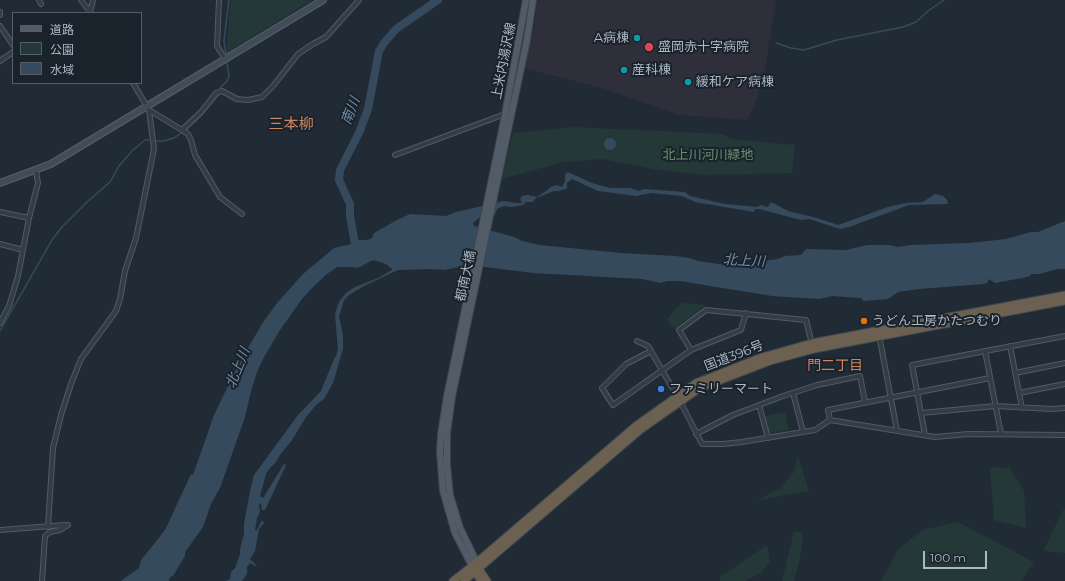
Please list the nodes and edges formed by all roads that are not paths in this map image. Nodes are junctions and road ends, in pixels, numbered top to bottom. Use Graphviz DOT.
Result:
graph roads {
  1 [pos="81,0"];
  2 [pos="93,0"];
  3 [pos="219,0"];
  4 [pos="323,0"];
  5 [pos="359,0"];
  6 [pos="526,0"];
  7 [pos="533,0"];
  8 [pos="89,12"];
  9 [pos="90,12"];
  10 [pos="0,26"];
  11 [pos="12,44"];
  12 [pos="12,53"];
  13 [pos="225,59"];
  14 [pos="0,61"];
  15 [pos="134,84"];
  16 [pos="148,108"];
  17 [pos="505,114"];
  18 [pos="506,124"];
  19 [pos="182,130"];
  20 [pos="395,155"];
  21 [pos="36,171"];
  22 [pos="0,183"];
  23 [pos="0,212"];
  24 [pos="242,214"];
  25 [pos="29,218"];
  26 [pos="0,244"];
  27 [pos="23,250"];
  28 [pos="1065,295"];
  29 [pos="1065,301"];
  30 [pos="746,314"];
  31 [pos="0,323"];
  32 [pos="879,333"];
  33 [pos="1065,336"];
  34 [pos="637,341"];
  35 [pos="813,346"];
  36 [pos="1010,346"];
  37 [pos="691,350"];
  38 [pos="651,351"];
  39 [pos="985,351"];
  40 [pos="1065,363"];
  41 [pos="662,371"];
  42 [pos="1015,373"];
  43 [pos="990,378"];
  44 [pos="1065,384"];
  45 [pos="917,392"];
  46 [pos="793,393"];
  47 [pos="1019,394"];
  48 [pos="891,397"];
  49 [pos="678,398"];
  50 [pos="865,402"];
  51 [pos="759,405"];
  52 [pos="996,406"];
  53 [pos="1022,408"];
  54 [pos="1065,408"];
  55 [pos="921,413"];
  56 [pos="830,420"];
  57 [pos="897,431"];
  58 [pos="803,432"];
  59 [pos="696,434"];
  60 [pos="1001,434"];
  61 [pos="925,435"];
  62 [pos="1065,435"];
  63 [pos="768,438"];
  64 [pos="48,527"];
  65 [pos="0,530"];
  66 [pos="476,568"];
  67 [pos="42,581"];
  68 [pos="453,581"];
  69 [pos="464,581"];
  70 [pos="481,581"];
  71 [pos="488,581"];
  1 -- 8 [label="street"];
  2 -- 9 [label="street"];
  3 -- 13 [label="street"];
  4 -- 13 [label="street"];
  5 -- 19 [label="street"];
  6 -- 17 [label="main road, 上米内湯沢線"];
  7 -- 18 [label="main road, 上米内湯沢線"];
  10 -- 11 [label="street"];
  12 -- 14 [label="street"];
  13 -- 16 [label="street"];
  15 -- 16 [label="street"];
  16 -- 19 [label="street"];
  16 -- 21 [label="street"];
  16 -- 64 [label="street"];
  17 -- 18 [label="main road, 上米内湯沢線"];
  17 -- 20 [label="street"];
  18 -- 66 [label="main road, 都南大橋"];
  19 -- 24 [label="street"];
  21 -- 22 [label="street"];
  21 -- 25 [label="street"];
  23 -- 25 [label="street"];
  25 -- 27 [label="street"];
  26 -- 27 [label="street"];
  27 -- 31 [label="street"];
  28 -- 32 [label="highway, 国道396号"];
  29 -- 32 [label="highway, 国道396号"];
  30 -- 35 [label="street"];
  30 -- 37 [label="street"];
  30 -- 37 [label="street"];
  32 -- 35 [label="highway, 国道396号"];
  32 -- 48 [label="street"];
  33 -- 36 [label="street"];
  34 -- 38 [label="street"];
  35 -- 49 [label="highway, 国道396号"];
  36 -- 39 [label="street"];
  36 -- 42 [label="street"];
  37 -- 41 [label="street"];
  38 -- 41 [label="street"];
  38 -- 41 [label="street"];
  39 -- 43 [label="street"];
  39 -- 45 [label="street"];
  40 -- 42 [label="street"];
  41 -- 49 [label="street"];
  42 -- 47 [label="street"];
  43 -- 45 [label="street"];
  43 -- 52 [label="street"];
  44 -- 47 [label="street"];
  45 -- 48 [label="street"];
  45 -- 55 [label="street"];
  46 -- 50 [label="street"];
  46 -- 51 [label="street"];
  46 -- 58 [label="street"];
  47 -- 53 [label="street"];
  48 -- 50 [label="street"];
  48 -- 57 [label="street"];
  49 -- 59 [label="street"];
  49 -- 66 [label="highway, 国道396号"];
  50 -- 56 [label="street"];
  51 -- 59 [label="street"];
  51 -- 63 [label="street"];
  52 -- 53 [label="street"];
  52 -- 55 [label="street"];
  52 -- 60 [label="street"];
  53 -- 54 [label="street"];
  55 -- 61 [label="street"];
  56 -- 57 [label="street"];
  56 -- 58 [label="street"];
  57 -- 61 [label="street"];
  58 -- 63 [label="street"];
  59 -- 63 [label="street"];
  60 -- 61 [label="street"];
  60 -- 62 [label="street"];
  64 -- 65 [label="street"];
  64 -- 67 [label="street"];
  66 -- 68 [label="highway, 国道396号"];
  66 -- 69 [label="highway, 国道396号"];
  66 -- 70 [label="highway"];
  66 -- 71 [label="highway"];
}
